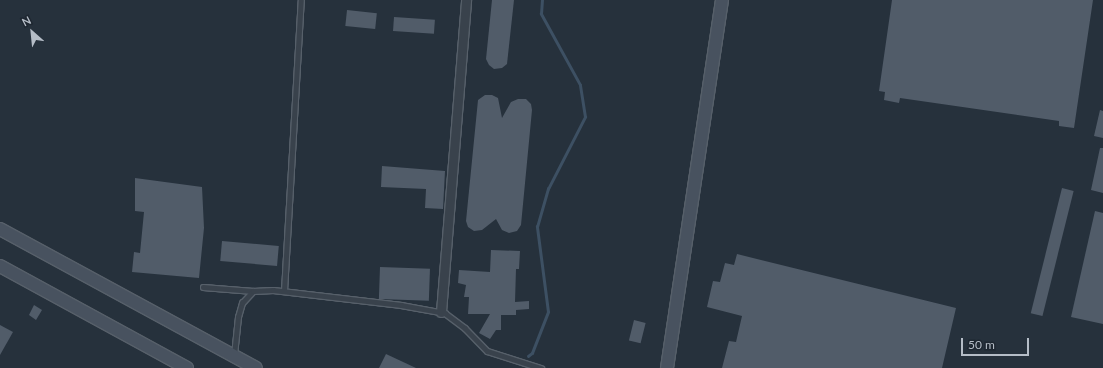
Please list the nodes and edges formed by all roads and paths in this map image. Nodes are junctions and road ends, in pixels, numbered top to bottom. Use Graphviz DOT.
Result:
graph roads {
  1 [pos="301,0"];
  2 [pos="466,0"];
  3 [pos="722,0"];
  4 [pos="0,229"];
  5 [pos="0,266"];
  6 [pos="203,287"];
  7 [pos="253,291"];
  8 [pos="284,291"];
  9 [pos="441,312"];
  10 [pos="234,356"];
  11 [pos="187,368"];
  12 [pos="256,368"];
  13 [pos="541,368"];
  14 [pos="668,368"];
  1 -- 8 [label="lane"];
  2 -- 9 [label="street"];
  3 -- 14 [label="street"];
  4 -- 10 [label="street"];
  5 -- 11 [label="street"];
  6 -- 7 [label="lane"];
  7 -- 8 [label="lane"];
  7 -- 10 [label="lane"];
  8 -- 9 [label="lane"];
  9 -- 13 [label="lane"];
  10 -- 12 [label="street"];
}
